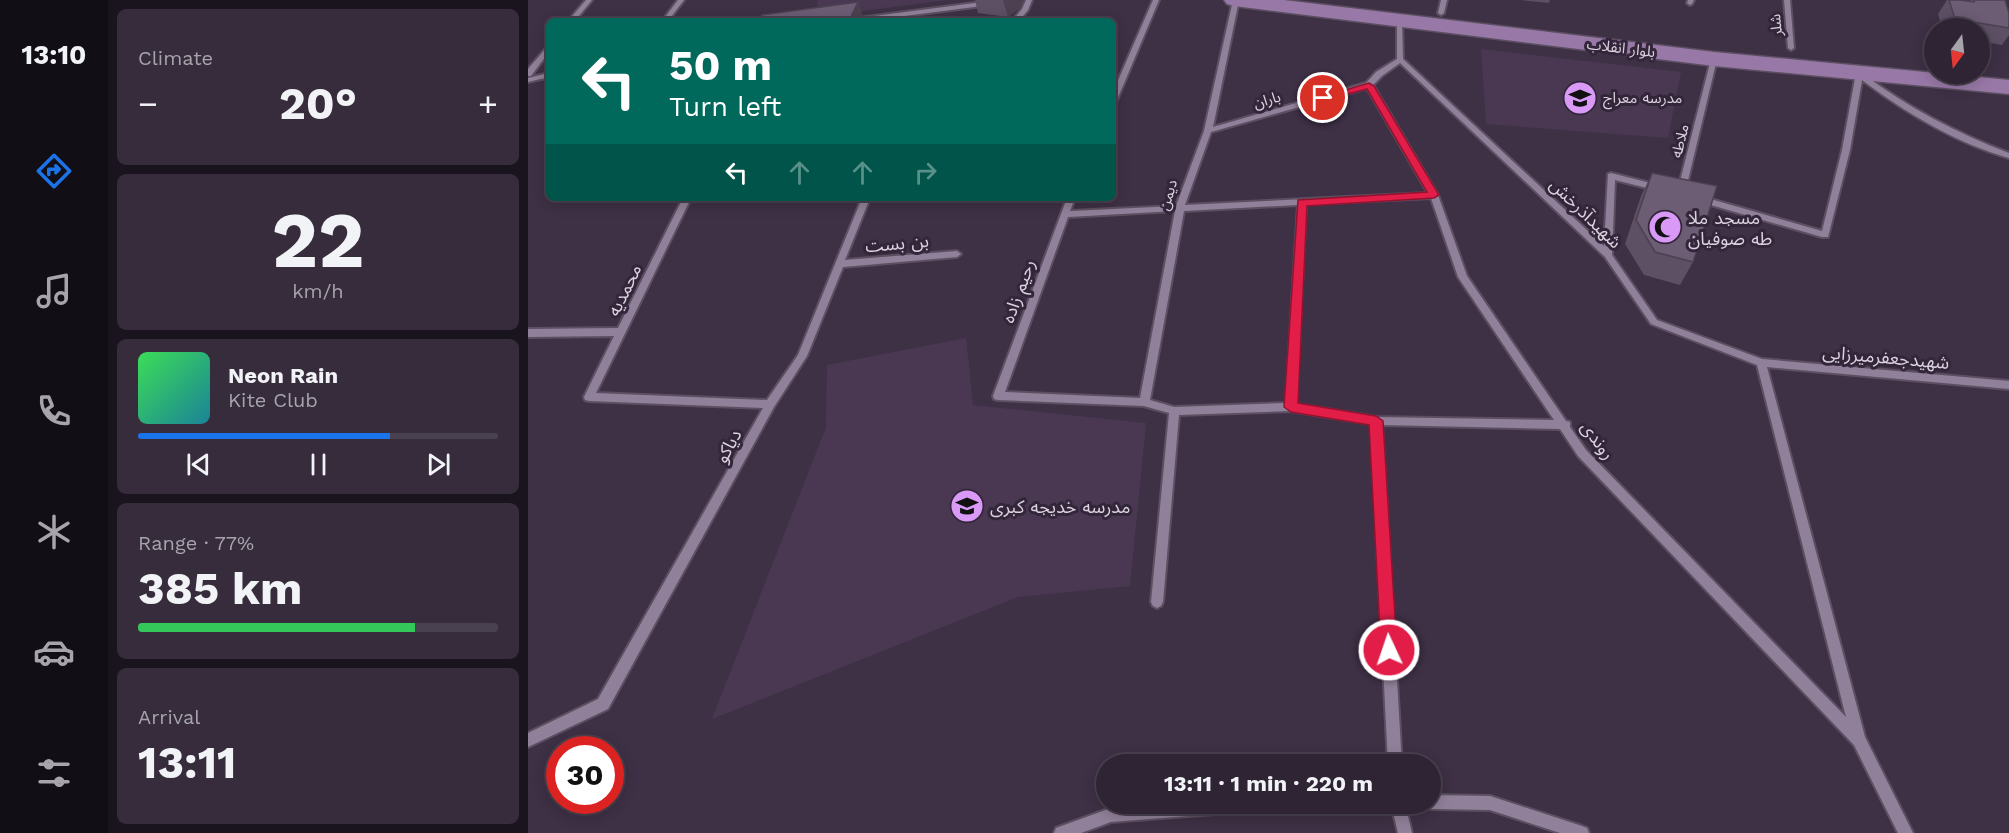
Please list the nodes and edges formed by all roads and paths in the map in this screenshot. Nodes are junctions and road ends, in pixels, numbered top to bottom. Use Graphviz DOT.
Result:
graph roads {
  1 [pos="589,0"];
  2 [pos="681,0"];
  3 [pos="1013,0"];
  4 [pos="1029,0"];
  5 [pos="1156,0"];
  6 [pos="1235,0"];
  7 [pos="1334,0"];
  8 [pos="1787,0"];
  9 [pos="1443,6"];
  10 [pos="574,18"];
  11 [pos="667,18"];
  12 [pos="874,18"];
  13 [pos="1018,18"];
  14 [pos="1400,22"];
  15 [pos="1791,48"];
  16 [pos="546,52"];
  17 [pos="1714,59"];
  18 [pos="1400,60"];
  19 [pos="1924,63"];
  20 [pos="1990,69"];
  21 [pos="2009,72"];
  22 [pos="528,74"];
  23 [pos="1859,75"];
  24 [pos="546,76"];
  25 [pos="528,80"];
  26 [pos="1369,86"];
  27 [pos="2009,87"];
  28 [pos="1116,93"];
  29 [pos="1208,131"];
  30 [pos="2009,156"];
  31 [pos="1681,194"];
  32 [pos="1434,195"];
  33 [pos="686,201"];
  34 [pos="865,201"];
  35 [pos="1070,201"];
  36 [pos="1302,203"];
  37 [pos="1180,207"];
  38 [pos="1064,214"];
  39 [pos="957,254"];
  40 [pos="1608,255"];
  41 [pos="840,264"];
  42 [pos="622,332"];
  43 [pos="528,333"];
  44 [pos="1761,363"];
  45 [pos="2009,384"];
  46 [pos="1144,402"];
  47 [pos="770,404"];
  48 [pos="1291,407"];
  49 [pos="1174,411"];
  50 [pos="1376,421"];
  51 [pos="1566,425"];
  52 [pos="1157,602"];
  53 [pos="528,740"];
  54 [pos="1859,740"];
  55 [pos="1394,754"];
  56 [pos="1441,802"];
  57 [pos="1124,814"];
  58 [pos="1400,814"];
  59 [pos="1061,833"];
  60 [pos="1405,833"];
  61 [pos="1582,833"];
  62 [pos="1906,833"];
  1 -- 10 [label="street"];
  2 -- 11 [label="street"];
  3 -- 12 [label="street"];
  4 -- 13 [label="street"];
  5 -- 28 [label="street"];
  6 -- 14 [label="main road, بلوار انقلاب"];
  6 -- 29 [label="street, دیمن"];
  7 -- 9 [label="main road, بلوار انقلاب"];
  8 -- 15 [label="street, شلر"];
  9 -- 15 [label="main road, بلوار انقلاب"];
  14 -- 17 [label="main road, بلوار انقلاب"];
  14 -- 18 [label="street"];
  15 -- 19 [label="main road, بلوار انقلاب"];
  16 -- 22 [label="street"];
  17 -- 23 [label="main road, بلوار انقلاب"];
  17 -- 31 [label="street, ملاطه"];
  18 -- 26 [label="street"];
  18 -- 40 [label="street, شهیدآذرخش"];
  20 -- 21 [label="main road"];
  23 -- 27 [label="main road, بلوار انقلاب"];
  23 -- 30 [label="street"];
  23 -- 31 [label="street"];
  24 -- 25 [label="street"];
  26 -- 29 [label="street, باران"];
  26 -- 32 [label="street, روندی"];
  29 -- 37 [label="street, دیمن"];
  31 -- 40 [label="street"];
  32 -- 36 [label="street"];
  32 -- 51 [label="street, روندی"];
  33 -- 42 [label="street, محمدیه"];
  34 -- 41 [label="street, دیاکو"];
  35 -- 38 [label="street, رحیم زاده"];
  36 -- 37 [label="street"];
  36 -- 48 [label="street"];
  37 -- 38 [label="street"];
  37 -- 46 [label="street, دیمن"];
  38 -- 46 [label="street, رحیم زاده"];
  39 -- 41 [label="street, بن بست"];
  40 -- 44 [label="street, شهیدآذرخش"];
  41 -- 47 [label="street, دیاکو"];
  42 -- 43 [label="street"];
  42 -- 47 [label="street, محمدیه"];
  44 -- 45 [label="street, شهیدجعفرمیرزایی"];
  44 -- 54 [label="street"];
  46 -- 49 [label="street"];
  47 -- 53 [label="street, دیاکو"];
  48 -- 49 [label="street"];
  48 -- 50 [label="street"];
  49 -- 52 [label="street"];
  50 -- 51 [label="street"];
  50 -- 55 [label="street"];
  51 -- 54 [label="street, روندی"];
  54 -- 62 [label="street, روندی"];
  56 -- 61 [label="street"];
  57 -- 59 [label="street"];
  58 -- 60 [label="street"];
}
